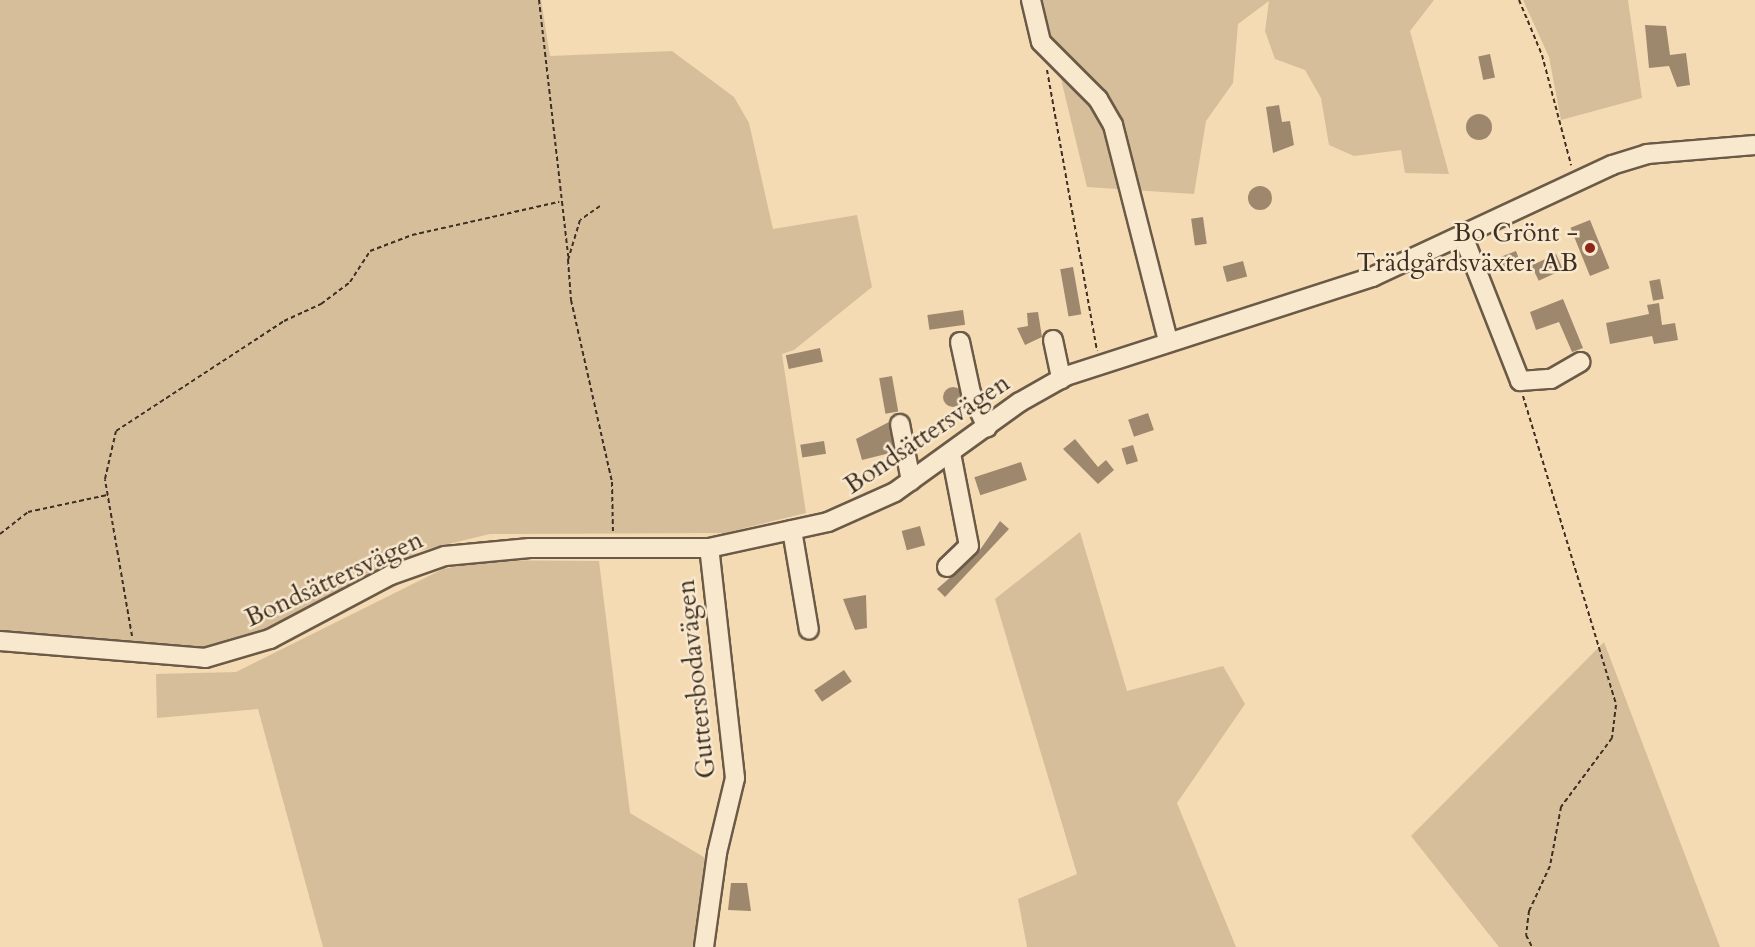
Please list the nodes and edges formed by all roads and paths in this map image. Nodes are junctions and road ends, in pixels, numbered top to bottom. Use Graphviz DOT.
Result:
graph roads {
  1 [pos="539,0"];
  2 [pos="1031,0"];
  3 [pos="1519,0"];
  4 [pos="1041,42"];
  5 [pos="1755,145"];
  6 [pos="1574,181"];
  7 [pos="559,202"];
  8 [pos="600,206"];
  9 [pos="1463,236"];
  10 [pos="568,260"];
  11 [pos="1053,340"];
  12 [pos="1168,341"];
  13 [pos="960,342"];
  14 [pos="1581,362"];
  15 [pos="1100,365"];
  16 [pos="1061,379"];
  17 [pos="1520,381"];
  18 [pos="900,424"];
  19 [pos="987,427"];
  20 [pos="951,453"];
  21 [pos="911,481"];
  22 [pos="107,495"];
  23 [pos="792,530"];
  24 [pos="0,534"];
  25 [pos="709,548"];
  26 [pos="612,550"];
  27 [pos="947,567"];
  28 [pos="809,630"];
  29 [pos="0,641"];
  30 [pos="130,656"];
  31 [pos="705,947"];
  32 [pos="1532,947"];
  1 -- 7 [label="path"];
  2 -- 4 [label="street"];
  3 -- 6 [label="path"];
  4 -- 12 [label="street"];
  4 -- 15 [label="path"];
  5 -- 6 [label="street, Bondsättersvägen"];
  6 -- 9 [label="street, Bondsättersvägen"];
  7 -- 10 [label="path"];
  7 -- 22 [label="path"];
  8 -- 10 [label="path"];
  9 -- 12 [label="street, Bondsättersvägen"];
  9 -- 17 [label="street"];
  10 -- 26 [label="path"];
  11 -- 16 [label="street"];
  12 -- 15 [label="street, Bondsättersvägen"];
  13 -- 19 [label="street"];
  14 -- 17 [label="street"];
  15 -- 16 [label="street, Bondsättersvägen"];
  16 -- 19 [label="street, Bondsättersvägen"];
  17 -- 32 [label="path"];
  18 -- 21 [label="street"];
  19 -- 20 [label="street, Bondsättersvägen"];
  20 -- 21 [label="street, Bondsättersvägen"];
  20 -- 27 [label="street"];
  21 -- 23 [label="street, Bondsättersvägen"];
  22 -- 24 [label="path"];
  22 -- 30 [label="path"];
  23 -- 25 [label="street, Bondsättersvägen"];
  23 -- 28 [label="street"];
  25 -- 26 [label="street, Bondsättersvägen"];
  25 -- 31 [label="street, Guttersbodavägen"];
  26 -- 30 [label="street, Bondsättersvägen"];
  29 -- 30 [label="street, Bondsättersvägen"];
}
